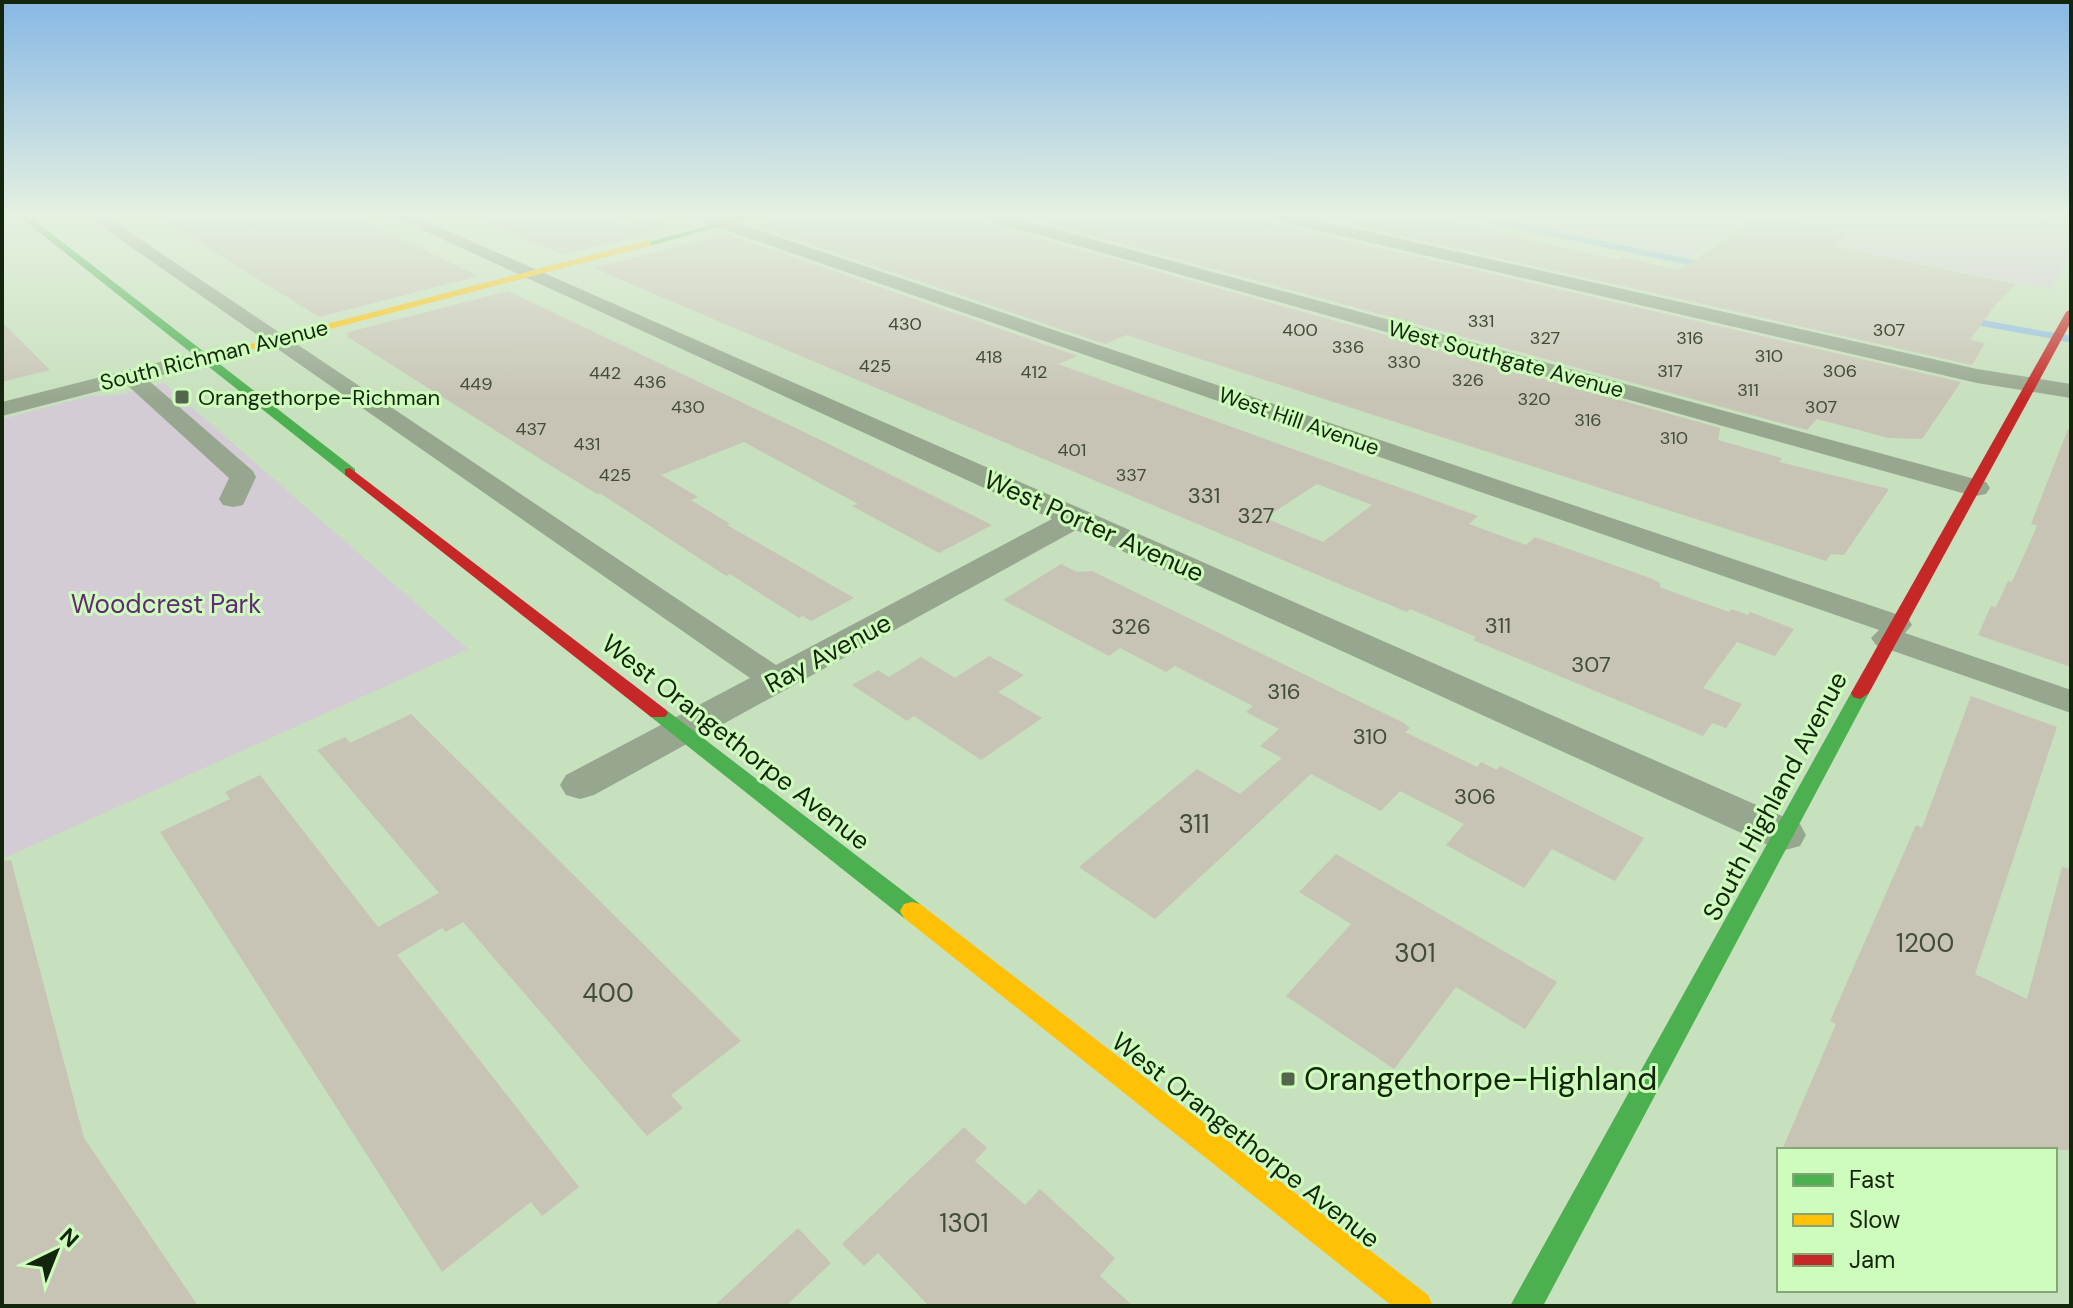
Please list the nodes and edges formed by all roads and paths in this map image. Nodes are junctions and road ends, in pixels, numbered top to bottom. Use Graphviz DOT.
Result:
graph roads {
  1 [pos="101,278"];
  2 [pos="185,278"];
  3 [pos="511,278"];
  4 [pos="535,278"];
  5 [pos="877,278"];
  6 [pos="1213,278"];
  7 [pos="1548,278"];
  8 [pos="2071,312"];
  9 [pos="275,340"];
  10 [pos="203,358"];
  11 [pos="130,376"];
  12 [pos="2031,382"];
  13 [pos="2071,391"];
  14 [pos="2,409"];
  15 [pos="1976,488"];
  16 [pos="233,499"];
  17 [pos="1076,518"];
  18 [pos="1892,631"];
  19 [pos="777,681"];
  20 [pos="2071,702"];
  21 [pos="681,731"];
  22 [pos="580,785"];
  23 [pos="1785,835"];
  24 [pos="1417,1306"];
  25 [pos="1526,1306"];
  1 -- 10 [label="main road, West Orangethorpe Avenue"];
  2 -- 9 [label="street"];
  3 -- 9 [label="main road, South Richman Avenue"];
  4 -- 17 [label="street, West Porter Avenue"];
  5 -- 18 [label="street, West Hill Avenue"];
  6 -- 15 [label="street, West Southgate Avenue"];
  7 -- 12 [label="street"];
  8 -- 12 [label="main road, South Highland Avenue"];
  9 -- 10 [label="main road, South Richman Avenue"];
  9 -- 19 [label="street"];
  10 -- 11 [label="street, South Richman Avenue"];
  10 -- 21 [label="main road, West Orangethorpe Avenue"];
  11 -- 14 [label="street, South Richman Avenue"];
  11 -- 16 [label="street"];
  12 -- 13 [label="street"];
  12 -- 15 [label="main road, South Highland Avenue"];
  15 -- 18 [label="main road, South Highland Avenue"];
  17 -- 19 [label="street, Ray Avenue"];
  17 -- 23 [label="street, West Porter Avenue"];
  18 -- 20 [label="street, West Hill Avenue"];
  18 -- 23 [label="main road, South Highland Avenue"];
  19 -- 21 [label="street, Ray Avenue"];
  21 -- 22 [label="street, Ray Avenue"];
  21 -- 24 [label="main road, West Orangethorpe Avenue"];
  23 -- 25 [label="main road, South Highland Avenue"];
}
